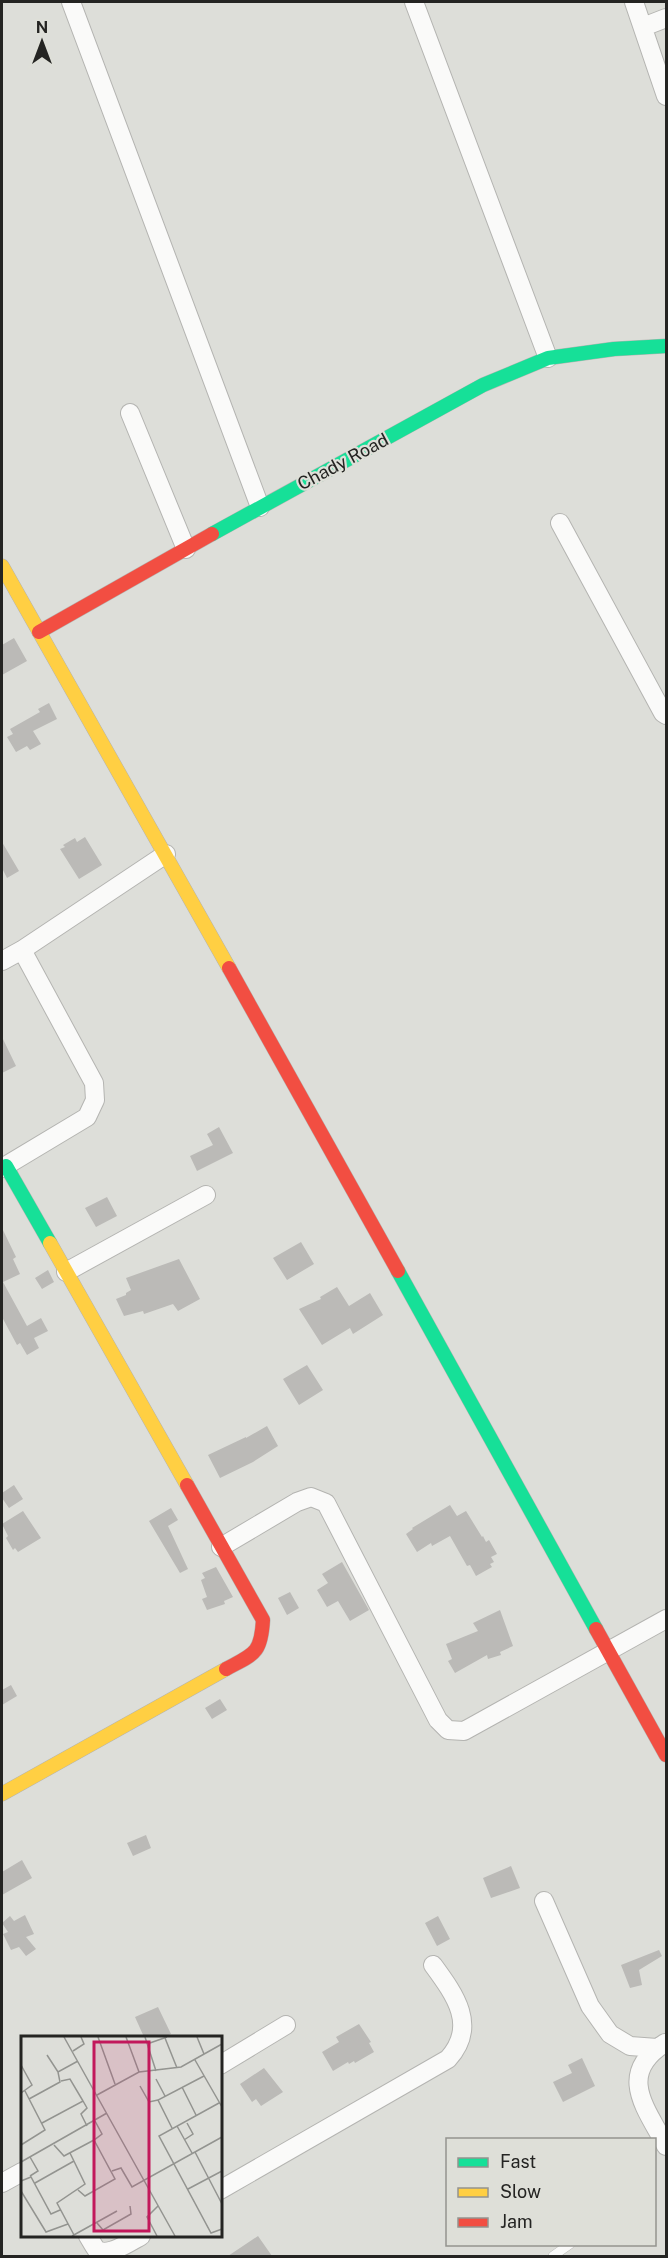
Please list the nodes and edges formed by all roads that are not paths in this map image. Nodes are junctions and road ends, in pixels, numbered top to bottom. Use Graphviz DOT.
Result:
graph roads {
  1 [pos="71,2"];
  2 [pos="414,2"];
  3 [pos="634,2"];
  4 [pos="666,18"];
  5 [pos="642,27"];
  6 [pos="666,96"];
  7 [pos="666,346"];
  8 [pos="548,358"];
  9 [pos="130,413"];
  10 [pos="260,507"];
  11 [pos="560,523"];
  12 [pos="186,549"];
  13 [pos="2,566"];
  14 [pos="39,632"];
  15 [pos="666,715"];
  16 [pos="166,854"];
  17 [pos="22,950"];
  18 [pos="2,961"];
  19 [pos="4,1167"];
  20 [pos="206,1195"];
  21 [pos="66,1272"];
  22 [pos="221,1547"];
  23 [pos="666,1619"];
  24 [pos="610,1651"];
  25 [pos="666,1755"];
  26 [pos="2,1794"];
  27 [pos="544,1901"];
  28 [pos="433,1965"];
  29 [pos="285,2025"];
  30 [pos="662,2045"];
  31 [pos="222,2065"];
  32 [pos="666,2146"];
  33 [pos="21,2173"];
  34 [pos="2,2183"];
  35 [pos="222,2189"];
  36 [pos="138,2237"];
  37 [pos="567,2246"];
  38 [pos="94,2247"];
  39 [pos="553,2256"];
  1 -- 10 [label="street"];
  2 -- 8 [label="street"];
  3 -- 5 [label="street"];
  4 -- 5 [label="street"];
  5 -- 6 [label="street"];
  7 -- 8 [label="street, Chady Road"];
  8 -- 10 [label="street, Chady Road"];
  9 -- 12 [label="street"];
  10 -- 12 [label="street, Chady Road"];
  11 -- 15 [label="street"];
  12 -- 14 [label="street, Chady Road"];
  13 -- 14 [label="street"];
  14 -- 16 [label="street"];
  16 -- 17 [label="street"];
  16 -- 24 [label="street"];
  17 -- 18 [label="street"];
  17 -- 19 [label="street"];
  19 -- 21 [label="street"];
  20 -- 21 [label="street"];
  21 -- 22 [label="street"];
  22 -- 24 [label="street"];
  22 -- 26 [label="street"];
  23 -- 24 [label="street"];
  24 -- 25 [label="street"];
  27 -- 30 [label="street"];
  28 -- 35 [label="street"];
  29 -- 31 [label="street"];
  30 -- 32 [label="street"];
  33 -- 34 [label="street"];
  36 -- 38 [label="street"];
  37 -- 39 [label="lane"];
}
